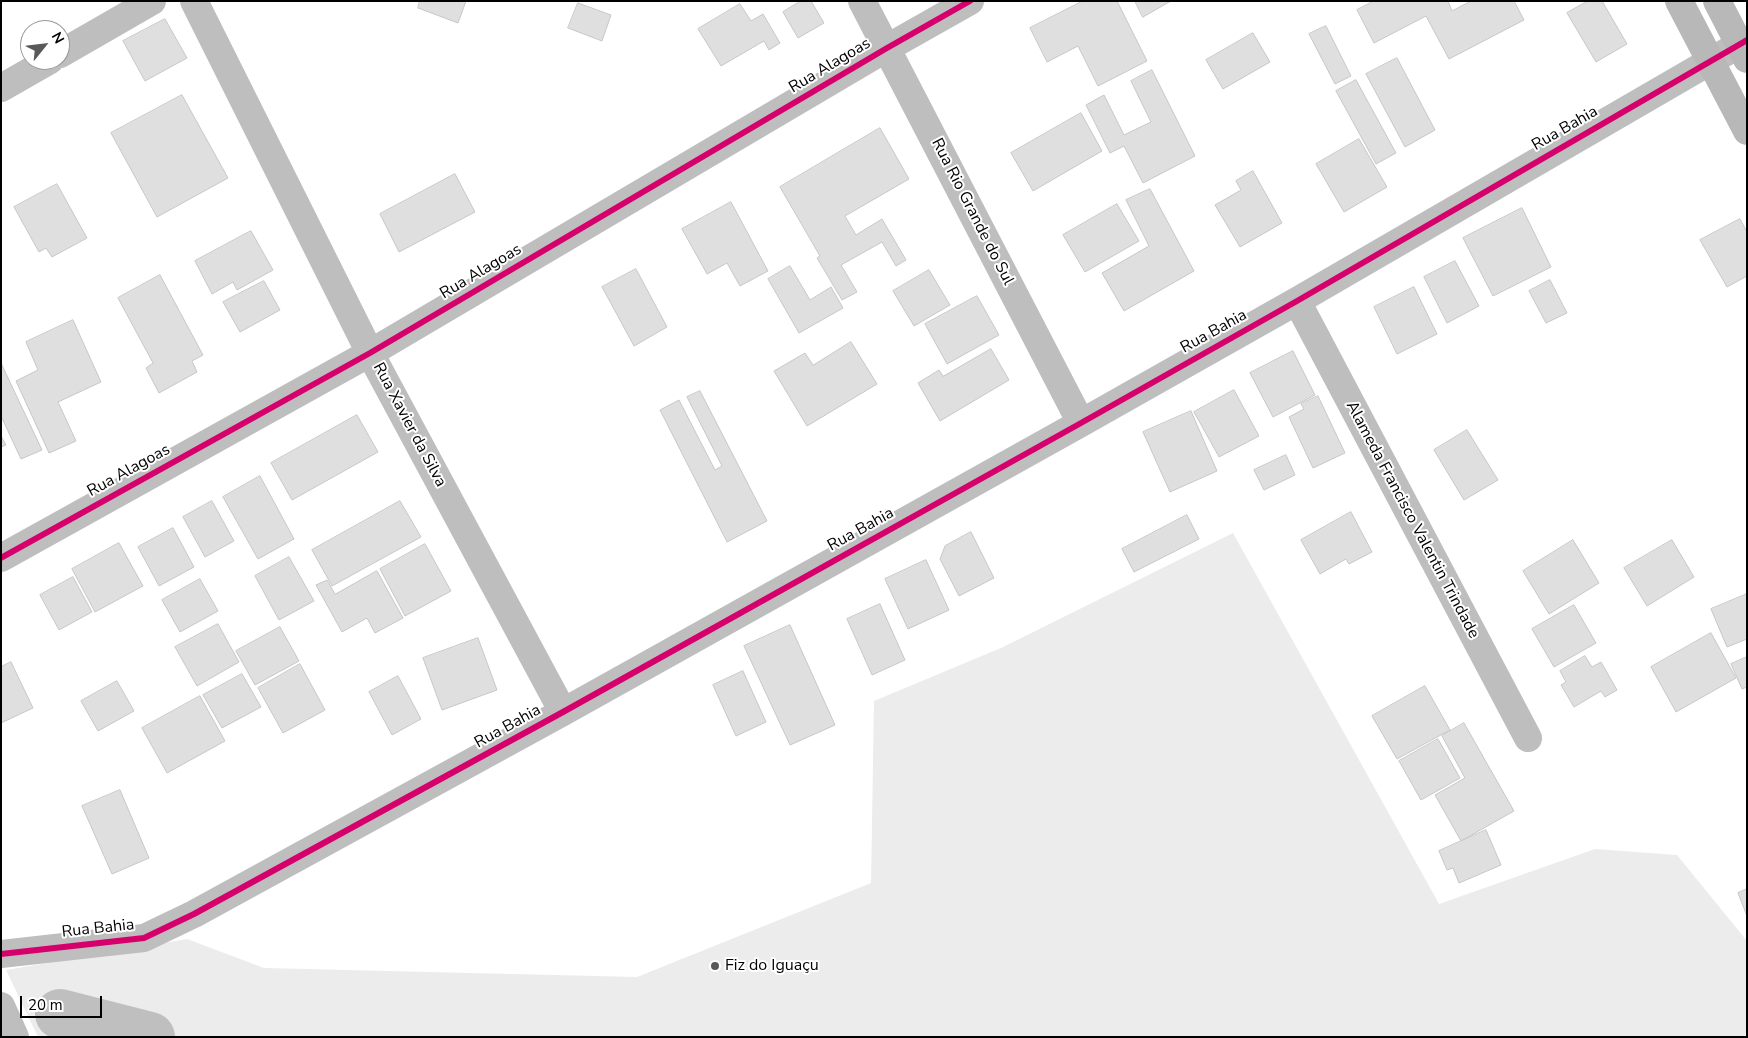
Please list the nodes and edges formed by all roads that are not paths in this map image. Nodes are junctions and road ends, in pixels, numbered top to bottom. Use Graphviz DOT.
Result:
graph roads {
  1 [pos="152,1"];
  2 [pos="194,1"];
  3 [pos="862,1"];
  4 [pos="970,1"];
  5 [pos="1679,1"];
  6 [pos="1717,1"];
  7 [pos="70,48"];
  8 [pos="887,48"];
  9 [pos="1744,48"];
  10 [pos="1709,60"];
  11 [pos="32,70"];
  12 [pos="1,88"];
  13 [pos="1747,131"];
  14 [pos="1296,301"];
  15 [pos="370,353"];
  16 [pos="1081,423"];
  17 [pos="1,558"];
  18 [pos="563,712"];
  19 [pos="1528,738"];
  20 [pos="1,954"];
  21 [pos="1,1006"];
  22 [pos="15,1037"];
  1 -- 7 [label="street"];
  2 -- 15 [label="street, Rua Xavier da Silva"];
  3 -- 8 [label="street, Rua Rio Grande do Sul"];
  4 -- 8 [label="street, Rua Alagoas"];
  5 -- 10 [label="main road"];
  6 -- 9 [label="main road"];
  8 -- 15 [label="street, Rua Alagoas"];
  8 -- 16 [label="street, Rua Rio Grande do Sul"];
  9 -- 10 [label="street, Rua Bahia"];
  10 -- 13 [label="main road"];
  10 -- 14 [label="street, Rua Bahia"];
  11 -- 12 [label="street"];
  14 -- 16 [label="street, Rua Bahia"];
  14 -- 19 [label="street, Alameda Francisco Valentin Trindade"];
  15 -- 17 [label="street, Rua Alagoas"];
  15 -- 18 [label="street, Rua Xavier da Silva"];
  16 -- 18 [label="street, Rua Bahia"];
  18 -- 20 [label="street, Rua Bahia"];
  21 -- 22 [label="street"];
}
